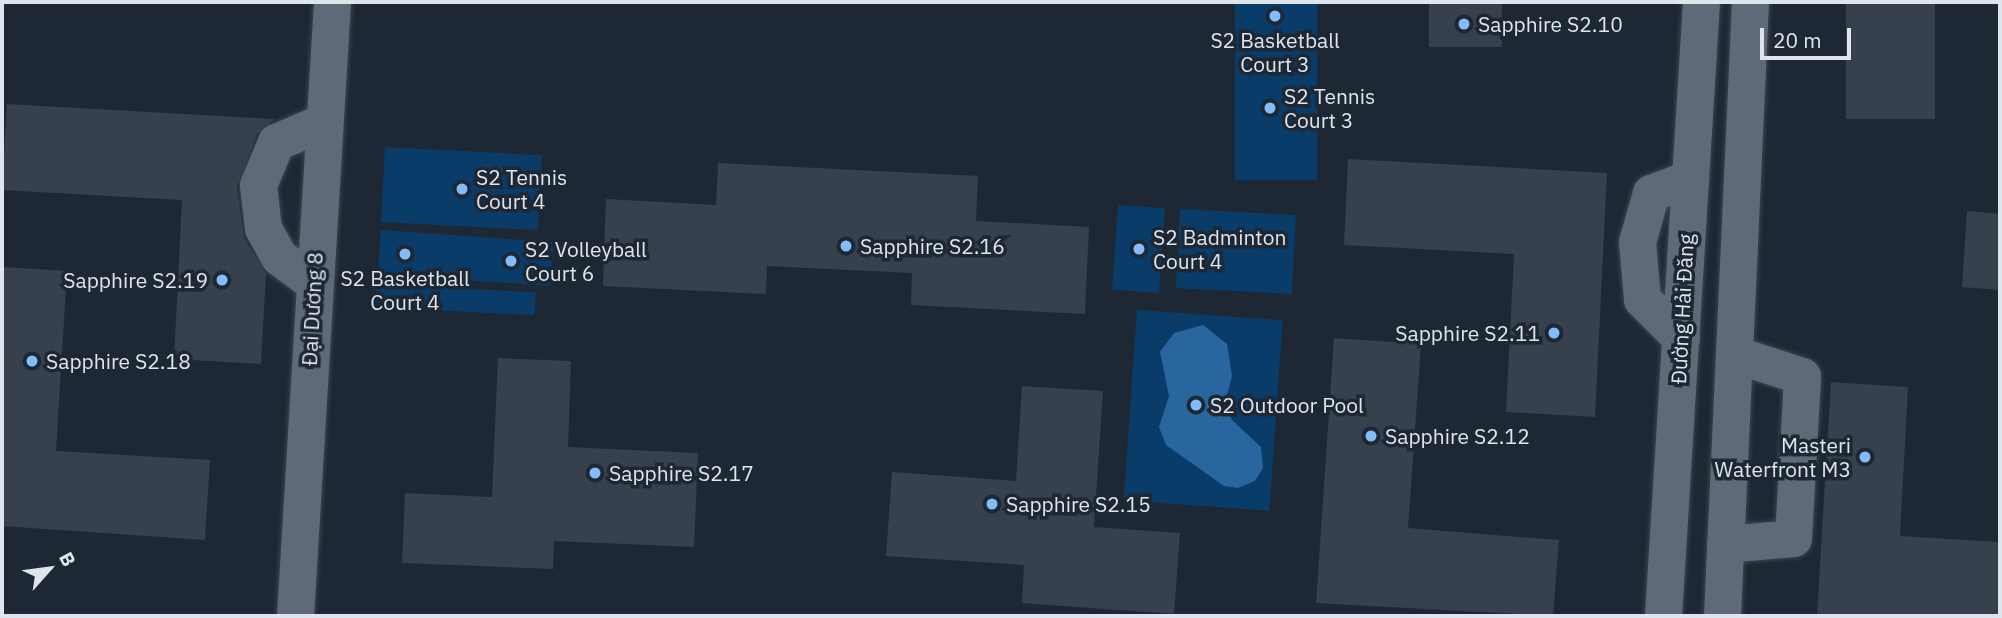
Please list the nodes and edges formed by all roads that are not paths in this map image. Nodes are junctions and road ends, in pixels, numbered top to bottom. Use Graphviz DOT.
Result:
graph roads {
  1 [pos="332,2"];
  2 [pos="1701,2"];
  3 [pos="1750,2"];
  4 [pos="323,122"];
  5 [pos="1690,178"];
  6 [pos="313,282"];
  7 [pos="1681,338"];
  8 [pos="1734,354"];
  9 [pos="1725,544"];
  10 [pos="295,616"];
  11 [pos="1663,616"];
  12 [pos="1722,616"];
  1 -- 4 [label="street, Đại Dương 8"];
  2 -- 5 [label="street, Đường Hải Đăng"];
  3 -- 8 [label="street"];
  4 -- 6 [label="street, Đại Dương 8"];
  4 -- 6 [label="street"];
  5 -- 7 [label="street, Đường Hải Đăng"];
  5 -- 7 [label="street"];
  6 -- 10 [label="street, Đại Dương 8"];
  7 -- 11 [label="street, Đường Hải Đăng"];
  8 -- 9 [label="street"];
  8 -- 9 [label="street"];
  9 -- 12 [label="street"];
}
